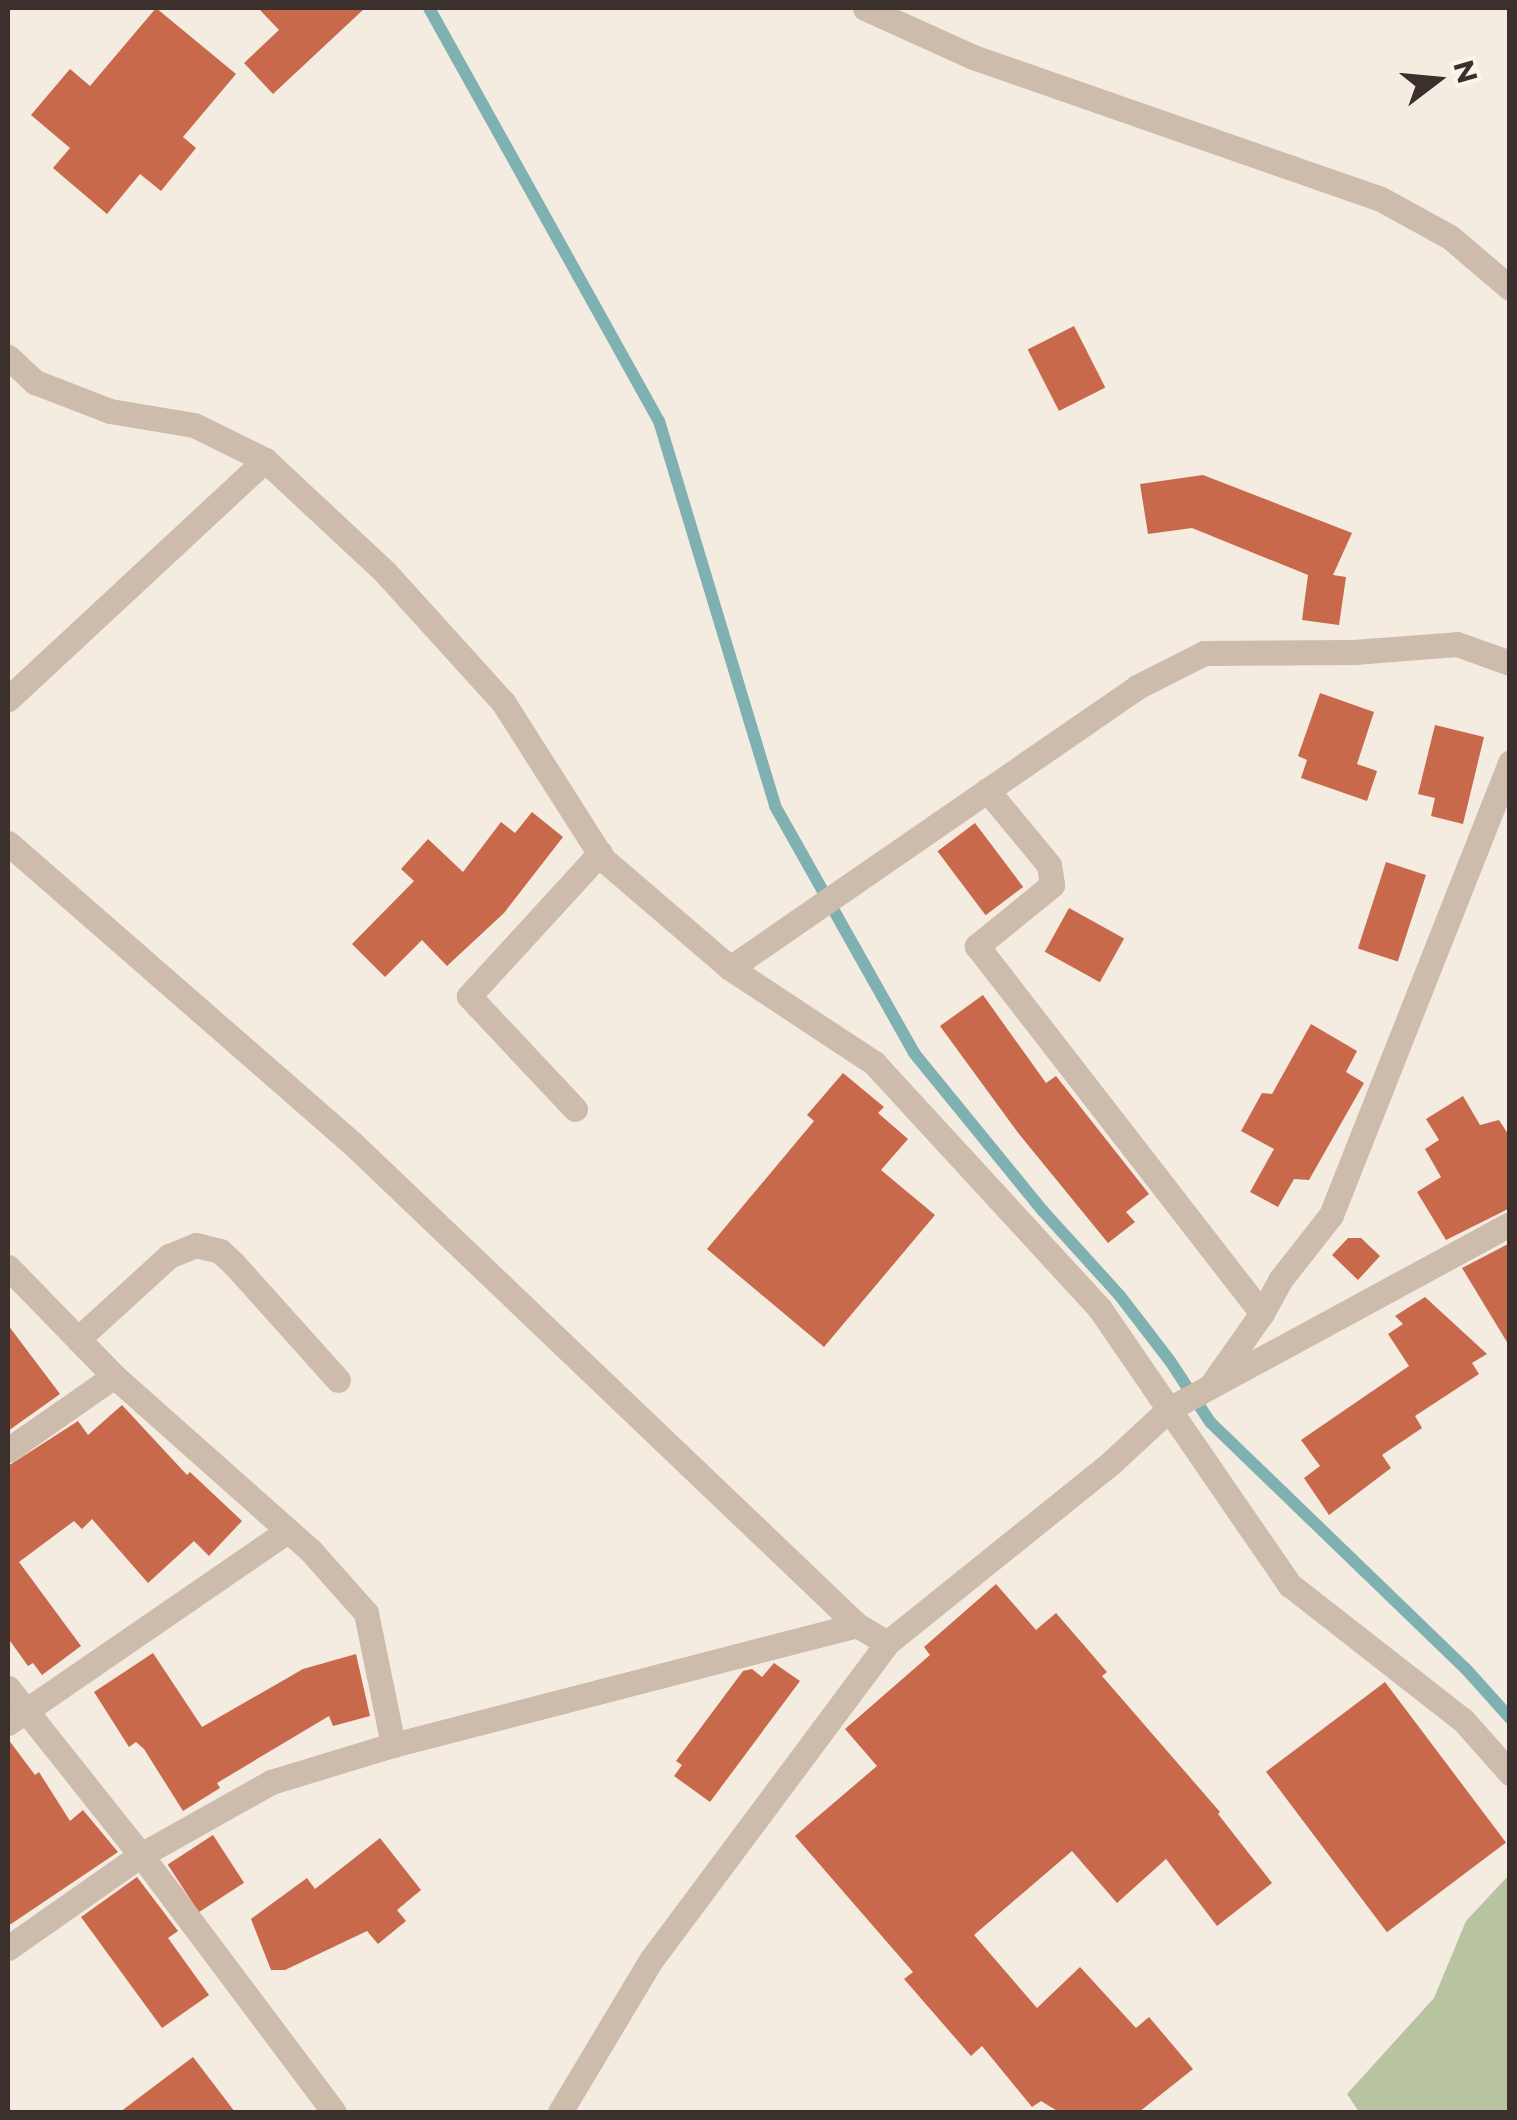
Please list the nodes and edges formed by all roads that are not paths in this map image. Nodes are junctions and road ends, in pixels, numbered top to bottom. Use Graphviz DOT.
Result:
graph roads {
  1 [pos="865,8"];
  2 [pos="1510,288"];
  3 [pos="8,357"];
  4 [pos="265,460"];
  5 [pos="1510,662"];
  6 [pos="8,699"];
  7 [pos="1510,762"];
  8 [pos="986,790"];
  9 [pos="8,843"];
  10 [pos="600,853"];
  11 [pos="730,968"];
  12 [pos="575,1108"];
  13 [pos="1510,1224"];
  14 [pos="8,1267"];
  15 [pos="1262,1314"];
  16 [pos="78,1339"];
  17 [pos="114,1376"];
  18 [pos="338,1380"];
  19 [pos="1209,1388"];
  20 [pos="1169,1409"];
  21 [pos="8,1450"];
  22 [pos="287,1531"];
  23 [pos="857,1625"];
  24 [pos="887,1643"];
  25 [pos="8,1688"];
  26 [pos="16,1716"];
  27 [pos="394,1745"];
  28 [pos="1510,1773"];
  29 [pos="141,1856"];
  30 [pos="8,1948"];
  31 [pos="334,2112"];
  32 [pos="560,2112"];
  1 -- 2 [label="street"];
  3 -- 4 [label="street"];
  4 -- 6 [label="street"];
  4 -- 10 [label="street"];
  5 -- 8 [label="street"];
  7 -- 15 [label="street"];
  8 -- 11 [label="street"];
  8 -- 15 [label="street"];
  9 -- 23 [label="street"];
  10 -- 11 [label="street"];
  10 -- 12 [label="street"];
  11 -- 20 [label="street"];
  13 -- 19 [label="street"];
  14 -- 16 [label="street"];
  15 -- 19 [label="street"];
  16 -- 17 [label="street"];
  16 -- 18 [label="street"];
  17 -- 21 [label="street"];
  17 -- 22 [label="street"];
  19 -- 20 [label="street"];
  20 -- 24 [label="street"];
  20 -- 28 [label="street"];
  22 -- 26 [label="street"];
  22 -- 27 [label="street"];
  23 -- 24 [label="street"];
  23 -- 27 [label="street"];
  24 -- 32 [label="street"];
  25 -- 26 [label="street"];
  26 -- 29 [label="street"];
  27 -- 29 [label="street"];
  29 -- 30 [label="street"];
  29 -- 31 [label="street"];
}
